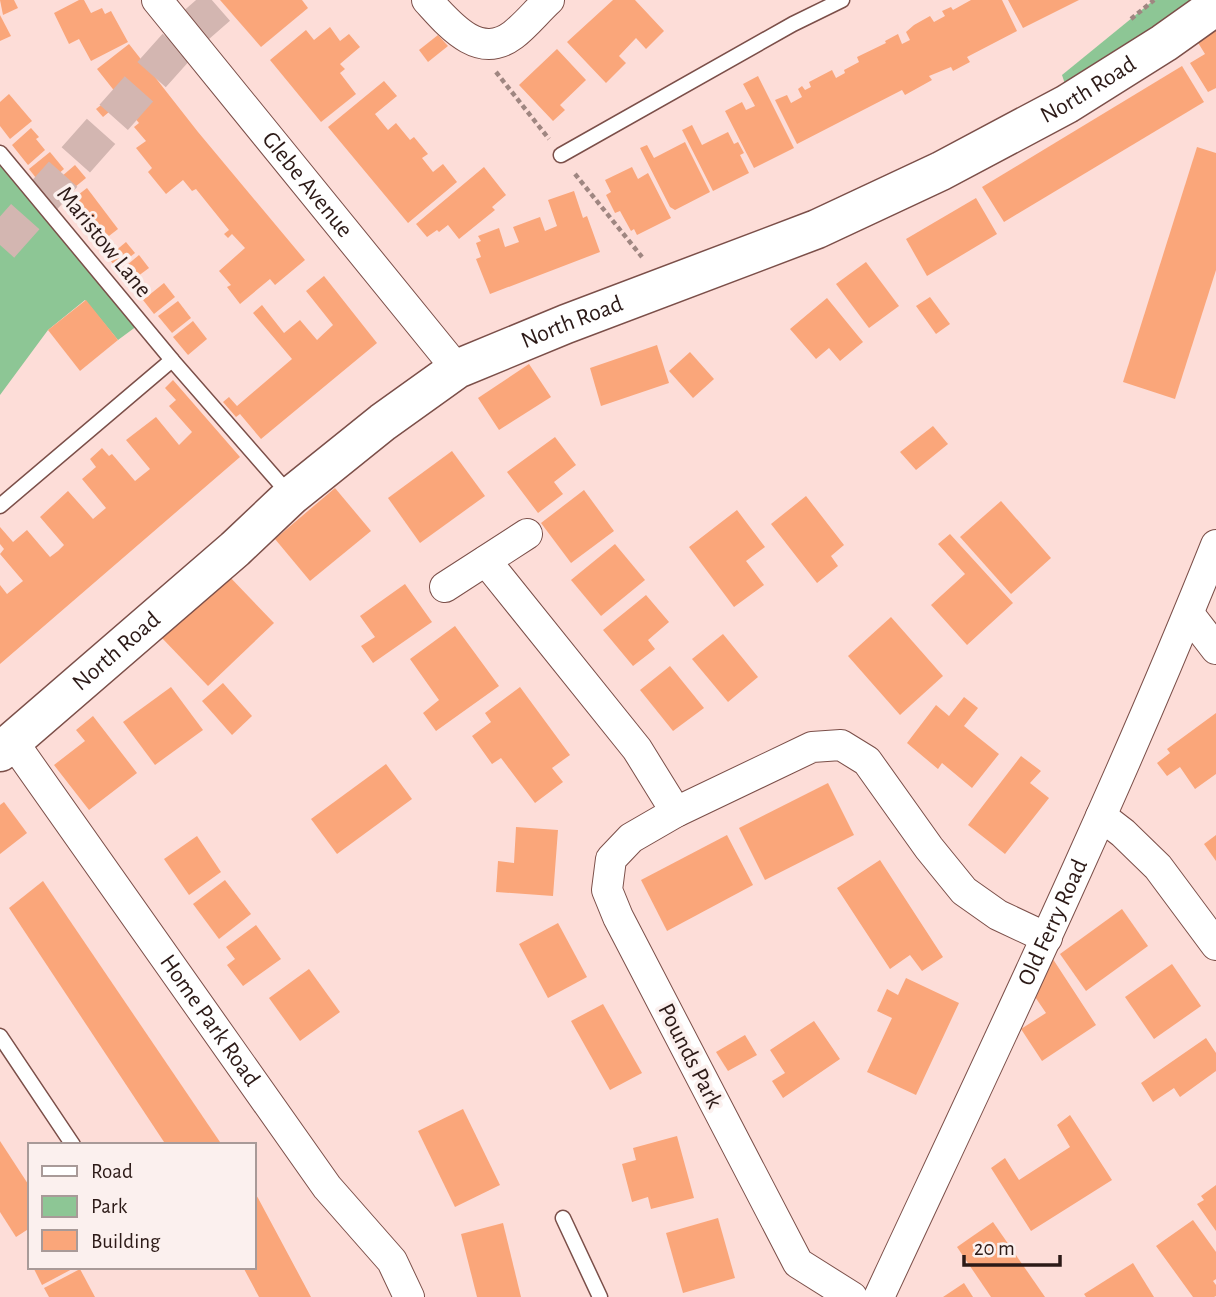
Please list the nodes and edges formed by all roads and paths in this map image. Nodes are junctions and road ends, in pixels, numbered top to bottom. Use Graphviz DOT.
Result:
graph roads {
  1 [pos="157,0"];
  2 [pos="427,0"];
  3 [pos="549,0"];
  4 [pos="842,0"];
  5 [pos="1210,0"];
  6 [pos="1216,6"];
  7 [pos="498,77"];
  8 [pos="0,153"];
  9 [pos="561,155"];
  10 [pos="619,230"];
  11 [pos="172,360"];
  12 [pos="457,369"];
  13 [pos="291,496"];
  14 [pos="0,506"];
  15 [pos="527,534"];
  16 [pos="1216,545"];
  17 [pos="486,561"];
  18 [pos="445,587"];
  19 [pos="1189,614"];
  20 [pos="1216,649"];
  21 [pos="6,747"];
  22 [pos="676,813"];
  23 [pos="1101,816"];
  24 [pos="1047,938"];
  25 [pos="1216,945"];
  26 [pos="0,1036"];
  27 [pos="72,1143"];
  28 [pos="563,1217"];
  29 [pos="410,1297"];
  30 [pos="600,1297"];
  31 [pos="852,1297"];
  32 [pos="879,1297"];
  1 -- 12 [label="street, Glebe Avenue"];
  2 -- 3 [label="street"];
  4 -- 9 [label="lane"];
  5 -- 6 [label="lane"];
  6 -- 12 [label="main road, North Road"];
  7 -- 9 [label="path"];
  8 -- 11 [label="lane, Maristow Lane"];
  9 -- 10 [label="path"];
  11 -- 13 [label="lane, Maristow Lane"];
  11 -- 14 [label="lane"];
  12 -- 13 [label="main road, North Road"];
  13 -- 21 [label="main road, North Road"];
  15 -- 17 [label="street"];
  16 -- 19 [label="street, Old Ferry Road"];
  17 -- 18 [label="street"];
  17 -- 22 [label="street"];
  19 -- 20 [label="street"];
  19 -- 23 [label="street, Old Ferry Road"];
  21 -- 29 [label="street, Home Park Road"];
  22 -- 24 [label="street, Pounds Park"];
  22 -- 31 [label="street, Pounds Park"];
  23 -- 24 [label="street, Old Ferry Road"];
  23 -- 25 [label="street"];
  24 -- 32 [label="street, Old Ferry Road"];
  26 -- 27 [label="lane"];
  28 -- 30 [label="lane"];
}
